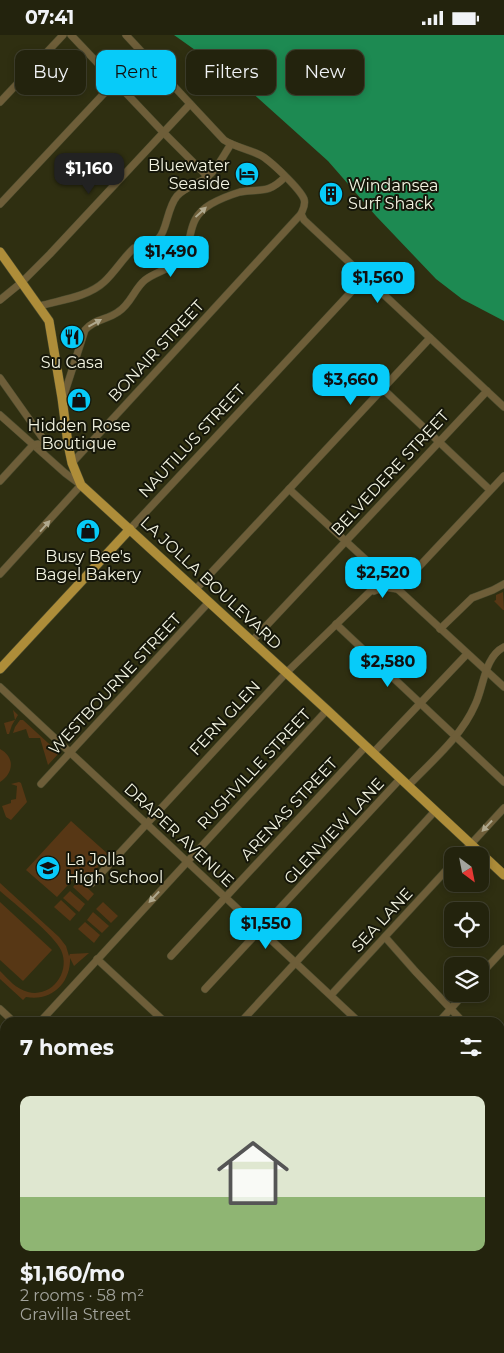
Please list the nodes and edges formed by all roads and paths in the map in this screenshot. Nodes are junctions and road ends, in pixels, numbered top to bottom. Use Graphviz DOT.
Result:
graph roads {
  1 [pos="63,35"];
  2 [pos="71,35"];
  3 [pos="126,35"];
  4 [pos="139,50"];
  5 [pos="96,61"];
  6 [pos="176,89"];
  7 [pos="102,95"];
  8 [pos="128,95"];
  9 [pos="0,102"];
  10 [pos="190,104"];
  11 [pos="163,132"];
  12 [pos="230,144"];
  13 [pos="208,177"];
  14 [pos="285,177"];
  15 [pos="0,204"];
  16 [pos="301,214"];
  17 [pos="0,253"];
  18 [pos="365,277"];
  19 [pos="22,282"];
  20 [pos="0,300"];
  21 [pos="40,306"];
  22 [pos="430,338"];
  23 [pos="0,378"];
  24 [pos="383,389"];
  25 [pos="487,391"];
  26 [pos="62,398"];
  27 [pos="504,407"];
  28 [pos="0,415"];
  29 [pos="438,441"];
  30 [pos="46,443"];
  31 [pos="68,444"];
  32 [pos="33,445"];
  33 [pos="72,463"];
  34 [pos="504,476"];
  35 [pos="0,481"];
  36 [pos="81,485"];
  37 [pos="289,489"];
  38 [pos="490,490"];
  39 [pos="130,529"];
  40 [pos="345,541"];
  41 [pos="0,575"];
  42 [pos="385,577"];
  43 [pos="504,584"];
  44 [pos="196,589"];
  45 [pos="398,589"];
  46 [pos="366,596"];
  47 [pos="209,602"];
  48 [pos="336,624"];
  49 [pos="440,629"];
  50 [pos="252,641"];
  51 [pos="504,647"];
  52 [pos="467,653"];
  53 [pos="0,669"];
  54 [pos="486,671"];
  55 [pos="286,673"];
  56 [pos="0,687"];
  57 [pos="504,687"];
  58 [pos="420,703"];
  59 [pos="327,710"];
  60 [pos="456,736"];
  61 [pos="366,746"];
  62 [pos="70,753"];
  63 [pos="373,753"];
  64 [pos="400,779"];
  65 [pos="504,782"];
  66 [pos="41,784"];
  67 [pos="408,786"];
  68 [pos="504,808"];
  69 [pos="435,811"];
  70 [pos="146,824"];
  71 [pos="471,844"];
  72 [pos="468,847"];
  73 [pos="187,861"];
  74 [pos="444,873"];
  75 [pos="504,875"];
  76 [pos="92,883"];
  77 [pos="226,897"];
  78 [pos="262,930"];
  79 [pos="385,937"];
  80 [pos="504,949"];
  81 [pos="171,956"];
  82 [pos="97,959"];
  83 [pos="296,962"];
  84 [pos="489,965"];
  85 [pos="205,989"];
  86 [pos="331,995"];
  87 [pos="457,1002"];
  88 [pos="450,1009"];
  89 [pos="44,1017"];
  90 [pos="160,1017"];
  91 [pos="246,1017"];
  92 [pos="354,1017"];
  93 [pos="443,1017"];
  94 [pos="458,1017"];
  1 -- 9 [label="street"];
  2 -- 5 [label="street"];
  3 -- 4 [label="street"];
  6 -- 10 [label="street"];
  7 -- 15 [label="street"];
  8 -- 11 [label="street"];
  10 -- 11 [label="street"];
  10 -- 12 [label="street"];
  11 -- 13 [label="street"];
  11 -- 19 [label="street"];
  12 -- 13 [label="street"];
  12 -- 14 [label="street"];
  13 -- 21 [label="street"];
  14 -- 16 [label="street"];
  26 -- 14 [label="street, one-way"];
  16 -- 18 [label="street"];
  16 -- 33 [label="street, BONAIR STREET"];
  17 -- 19 [label="main road, LA JOLLA BOULEVARD"];
  18 -- 22 [label="street"];
  18 -- 39 [label="street, NAUTILUS STREET"];
  19 -- 20 [label="street"];
  19 -- 21 [label="main road, LA JOLLA BOULEVARD"];
  21 -- 26 [label="main road, LA JOLLA BOULEVARD"];
  22 -- 24 [label="street"];
  22 -- 25 [label="street"];
  23 -- 30 [label="street"];
  24 -- 29 [label="street"];
  24 -- 37 [label="street"];
  25 -- 27 [label="street"];
  25 -- 29 [label="street, BELVEDERE STREET"];
  26 -- 31 [label="main road, LA JOLLA BOULEVARD"];
  28 -- 32 [label="street"];
  29 -- 38 [label="street"];
  29 -- 40 [label="street, BELVEDERE STREET"];
  30 -- 31 [label="street"];
  30 -- 32 [label="street"];
  31 -- 33 [label="main road, LA JOLLA BOULEVARD"];
  32 -- 35 [label="street"];
  32 -- 36 [label="street"];
  33 -- 36 [label="main road, LA JOLLA BOULEVARD"];
  34 -- 38 [label="street"];
  36 -- 39 [label="main road, LA JOLLA BOULEVARD"];
  41 -- 36 [label="street, one-way"];
  37 -- 40 [label="street"];
  37 -- 44 [label="street"];
  38 -- 45 [label="street"];
  39 -- 44 [label="main road, LA JOLLA BOULEVARD"];
  39 -- 53 [label="main road, NAUTILUS STREET"];
  40 -- 42 [label="street"];
  40 -- 50 [label="street, BELVEDERE STREET"];
  42 -- 45 [label="street"];
  42 -- 46 [label="street, FERN GLEN"];
  43 -- 49 [label="street"];
  44 -- 47 [label="main road, LA JOLLA BOULEVARD"];
  45 -- 46 [label="street"];
  45 -- 49 [label="street"];
  46 -- 48 [label="street, FERN GLEN"];
  47 -- 50 [label="main road, LA JOLLA BOULEVARD"];
  47 -- 62 [label="street, WESTBOURNE STREET"];
  48 -- 55 [label="street, FERN GLEN"];
  48 -- 58 [label="street"];
  49 -- 52 [label="street"];
  50 -- 55 [label="main road, LA JOLLA BOULEVARD"];
  51 -- 54 [label="street"];
  52 -- 54 [label="street"];
  52 -- 58 [label="street"];
  54 -- 57 [label="street"];
  54 -- 60 [label="street"];
  55 -- 59 [label="main road, LA JOLLA BOULEVARD"];
  55 -- 70 [label="street, FERN GLEN"];
  56 -- 62 [label="street, DRAPER AVENUE"];
  58 -- 60 [label="street"];
  58 -- 63 [label="street"];
  59 -- 61 [label="main road, LA JOLLA BOULEVARD"];
  59 -- 73 [label="street, RUSHVILLE STREET"];
  60 -- 65 [label="street"];
  60 -- 67 [label="street"];
  61 -- 63 [label="main road, LA JOLLA BOULEVARD"];
  61 -- 77 [label="street, ARENAS STREET"];
  62 -- 66 [label="street, WESTBOURNE STREET"];
  62 -- 70 [label="street, DRAPER AVENUE"];
  63 -- 64 [label="main road, LA JOLLA BOULEVARD"];
  64 -- 67 [label="main road, LA JOLLA BOULEVARD"];
  64 -- 78 [label="street, GLENVIEW LANE"];
  67 -- 69 [label="main road, LA JOLLA BOULEVARD"];
  68 -- 71 [label="street, one-way"];
  69 -- 71 [label="main road, LA JOLLA BOULEVARD"];
  69 -- 83 [label="street"];
  70 -- 73 [label="street, DRAPER AVENUE"];
  70 -- 76 [label="street, FERN GLEN"];
  71 -- 72 [label="street"];
  71 -- 75 [label="main road, LA JOLLA BOULEVARD"];
  73 -- 77 [label="street, DRAPER AVENUE"];
  73 -- 82 [label="street, RUSHVILLE STREET, one-way"];
  74 -- 79 [label="street, SEA LANE"];
  77 -- 78 [label="street, DRAPER AVENUE"];
  77 -- 81 [label="street, ARENAS STREET"];
  78 -- 83 [label="street, DRAPER AVENUE"];
  78 -- 85 [label="street, GLENVIEW LANE"];
  79 -- 86 [label="street, SEA LANE"];
  79 -- 88 [label="street"];
  80 -- 84 [label="street"];
  82 -- 89 [label="street, RUSHVILLE STREET"];
  82 -- 90 [label="street"];
  83 -- 86 [label="street, DRAPER AVENUE"];
  83 -- 91 [label="street"];
  86 -- 92 [label="street, DRAPER AVENUE"];
  87 -- 88 [label="street"];
  88 -- 93 [label="street"];
  88 -- 94 [label="street"];
}
